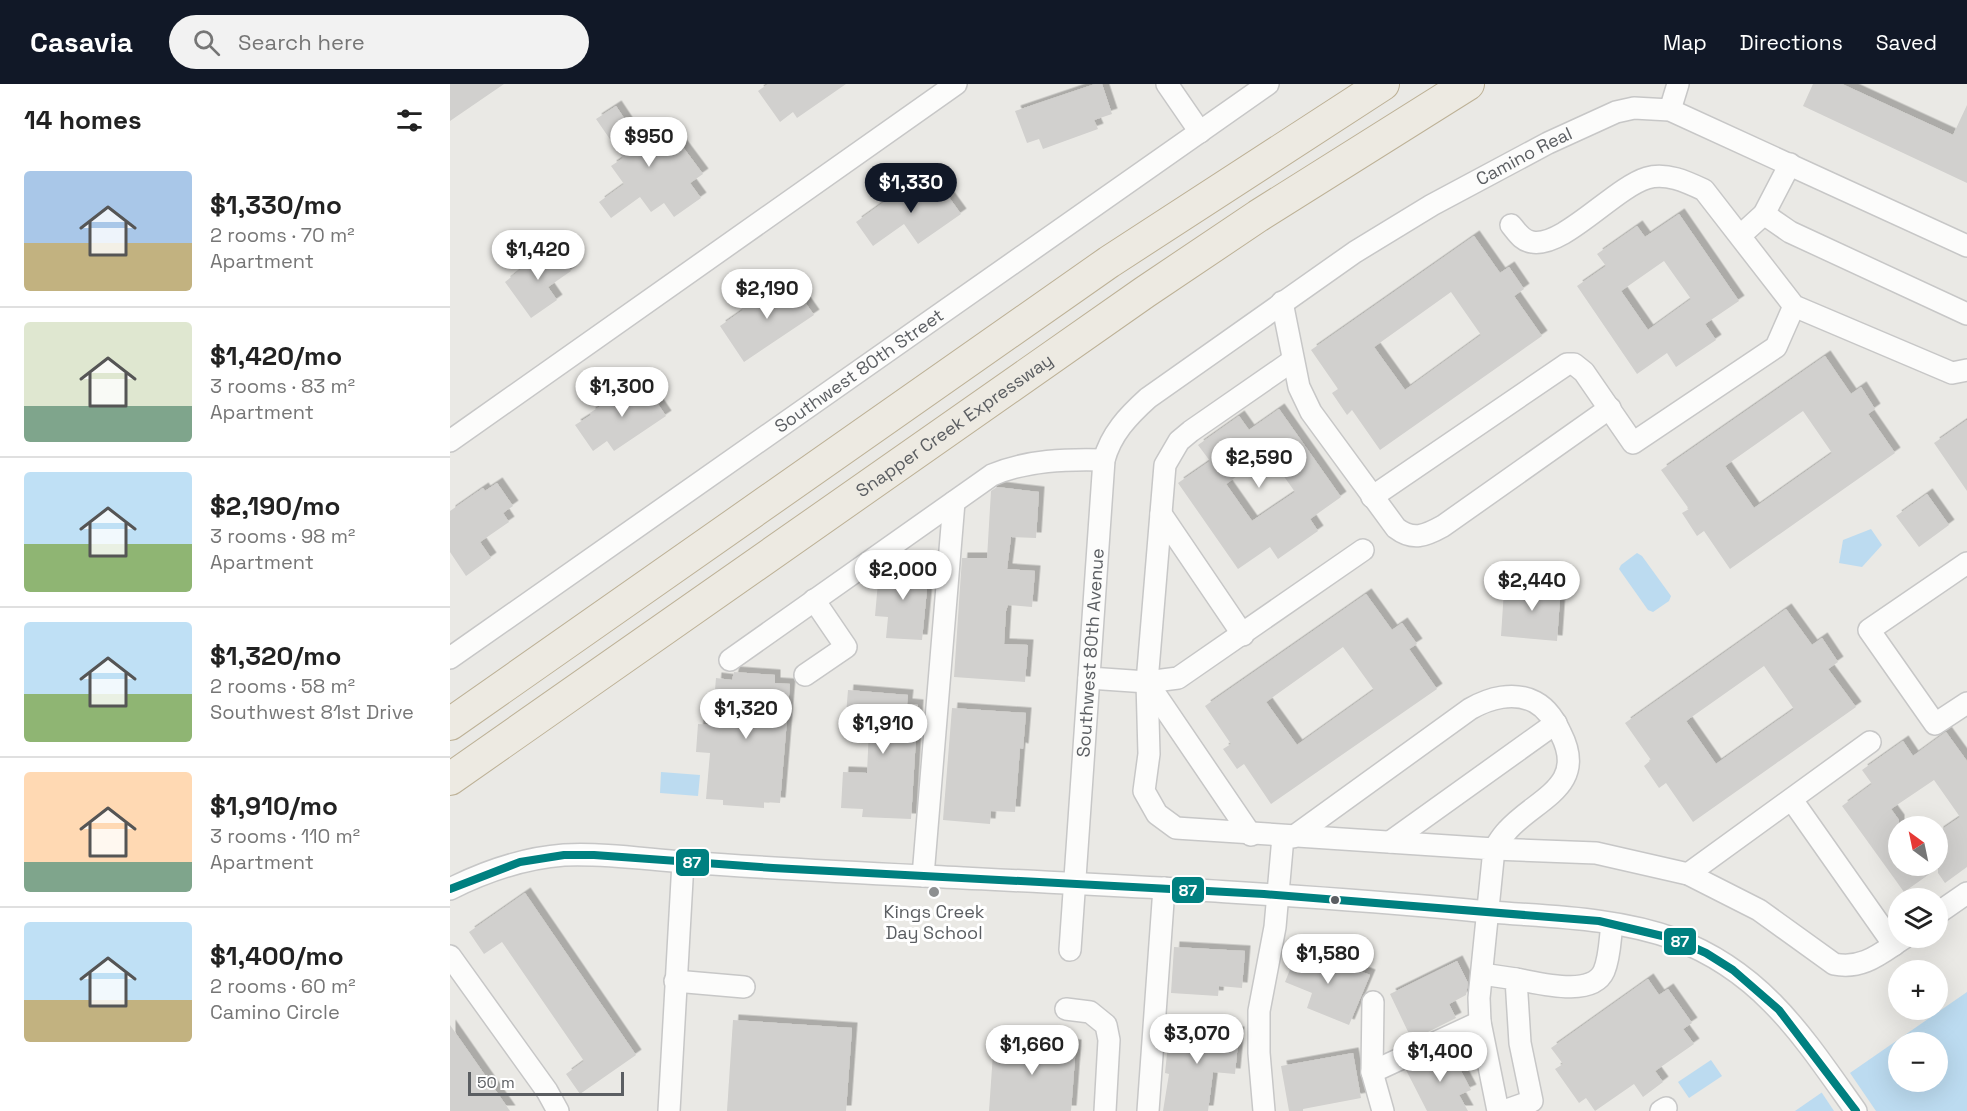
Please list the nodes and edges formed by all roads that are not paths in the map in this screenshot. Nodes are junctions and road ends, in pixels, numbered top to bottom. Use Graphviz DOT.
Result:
graph roads {
  1 [pos="956,84"];
  2 [pos="1167,84"];
  3 [pos="1268,84"];
  4 [pos="1383,84"];
  5 [pos="1468,84"];
  6 [pos="1678,84"];
  7 [pos="1670,111"];
  8 [pos="1200,132"];
  9 [pos="1790,164"];
  10 [pos="1764,214"];
  11 [pos="1511,225"];
  12 [pos="1741,235"];
  13 [pos="1967,246"];
  14 [pos="1282,302"];
  15 [pos="1794,306"];
  16 [pos="1967,314"];
  17 [pos="1292,361"];
  18 [pos="1967,370"];
  19 [pos="1610,408"];
  20 [pos="1121,425"];
  21 [pos="450,441"];
  22 [pos="1104,460"];
  23 [pos="1372,497"];
  24 [pos="954,502"];
  25 [pos="1161,514"];
  26 [pos="1363,550"];
  27 [pos="1967,563"];
  28 [pos="814,600"];
  29 [pos="1243,635"];
  30 [pos="450,658"];
  31 [pos="730,660"];
  32 [pos="805,675"];
  33 [pos="1089,678"];
  34 [pos="1147,682"];
  35 [pos="1967,703"];
  36 [pos="1556,723"];
  37 [pos="450,724"];
  38 [pos="1870,742"];
  39 [pos="450,779"];
  40 [pos="1792,800"];
  41 [pos="1251,835"];
  42 [pos="1288,837"];
  43 [pos="1390,842"];
  44 [pos="1494,849"];
  45 [pos="683,862"];
  46 [pos="1688,874"];
  47 [pos="923,876"];
  48 [pos="1073,883"];
  49 [pos="1164,888"];
  50 [pos="450,889"];
  51 [pos="1967,893"];
  52 [pos="1280,897"];
  53 [pos="1948,907"];
  54 [pos="1490,912"];
  55 [pos="1612,924"];
  56 [pos="1888,927"];
  57 [pos="1888,948"];
  58 [pos="1070,950"];
  59 [pos="450,956"];
  60 [pos="1482,974"];
  61 [pos="1516,979"];
  62 [pos="675,981"];
  63 [pos="744,987"];
  64 [pos="1373,1002"];
  65 [pos="1066,1010"];
  66 [pos="1480,1022"];
  67 [pos="1372,1072"];
  68 [pos="1536,1106"];
  69 [pos="558,1111"];
  70 [pos="669,1111"];
  71 [pos="1105,1111"];
  72 [pos="1148,1111"];
  73 [pos="1264,1111"];
  74 [pos="1383,1111"];
  75 [pos="1498,1111"];
  76 [pos="1504,1111"];
  77 [pos="1856,1111"];
  1 -- 21 [label="street"];
  2 -- 8 [label="street"];
  3 -- 8 [label="street, Southwest 80th Street"];
  4 -- 37 [label="highway"];
  5 -- 39 [label="highway, Snapper Creek Expressway"];
  6 -- 7 [label="street"];
  7 -- 9 [label="street, Camino Real"];
  7 -- 14 [label="street, Camino Real"];
  8 -- 30 [label="street, Southwest 80th Street"];
  9 -- 10 [label="street"];
  9 -- 13 [label="street, Camino Real"];
  10 -- 12 [label="street"];
  10 -- 16 [label="street"];
  11 -- 12 [label="street"];
  12 -- 15 [label="street"];
  14 -- 17 [label="street"];
  14 -- 20 [label="street, Camino Real"];
  15 -- 18 [label="street"];
  15 -- 19 [label="street"];
  17 -- 23 [label="street"];
  17 -- 25 [label="street"];
  19 -- 23 [label="street"];
  19 -- 23 [label="street"];
  20 -- 22 [label="street, Southwest 80th Avenue"];
  22 -- 24 [label="street"];
  22 -- 33 [label="street, Southwest 80th Avenue"];
  24 -- 28 [label="street"];
  24 -- 47 [label="street"];
  25 -- 29 [label="street"];
  25 -- 34 [label="street"];
  26 -- 29 [label="street"];
  27 -- 35 [label="street"];
  28 -- 31 [label="street"];
  28 -- 32 [label="street"];
  29 -- 34 [label="street"];
  33 -- 34 [label="street"];
  33 -- 48 [label="street, Southwest 80th Avenue"];
  34 -- 41 [label="street"];
  34 -- 41 [label="street"];
  36 -- 42 [label="street"];
  36 -- 43 [label="street"];
  36 -- 44 [label="street"];
  38 -- 40 [label="street"];
  40 -- 46 [label="street"];
  40 -- 56 [label="street"];
  41 -- 42 [label="street"];
  42 -- 43 [label="street"];
  42 -- 52 [label="street"];
  43 -- 44 [label="street"];
  44 -- 46 [label="street"];
  44 -- 54 [label="street"];
  45 -- 47 [label="street"];
  45 -- 50 [label="street"];
  45 -- 62 [label="street"];
  46 -- 57 [label="street"];
  47 -- 48 [label="street"];
  48 -- 49 [label="street"];
  48 -- 58 [label="street, Southwest 80th Avenue"];
  49 -- 52 [label="street"];
  49 -- 72 [label="street"];
  51 -- 53 [label="street"];
  52 -- 54 [label="street"];
  52 -- 73 [label="street"];
  54 -- 55 [label="street"];
  54 -- 60 [label="street"];
  55 -- 61 [label="street"];
  55 -- 77 [label="street"];
  59 -- 69 [label="street"];
  60 -- 61 [label="street"];
  60 -- 66 [label="street"];
  61 -- 68 [label="street"];
  62 -- 63 [label="street"];
  62 -- 70 [label="street"];
  64 -- 67 [label="street"];
  65 -- 71 [label="street"];
  66 -- 67 [label="street"];
  66 -- 75 [label="street"];
  67 -- 74 [label="street"];
  68 -- 76 [label="street"];
}
